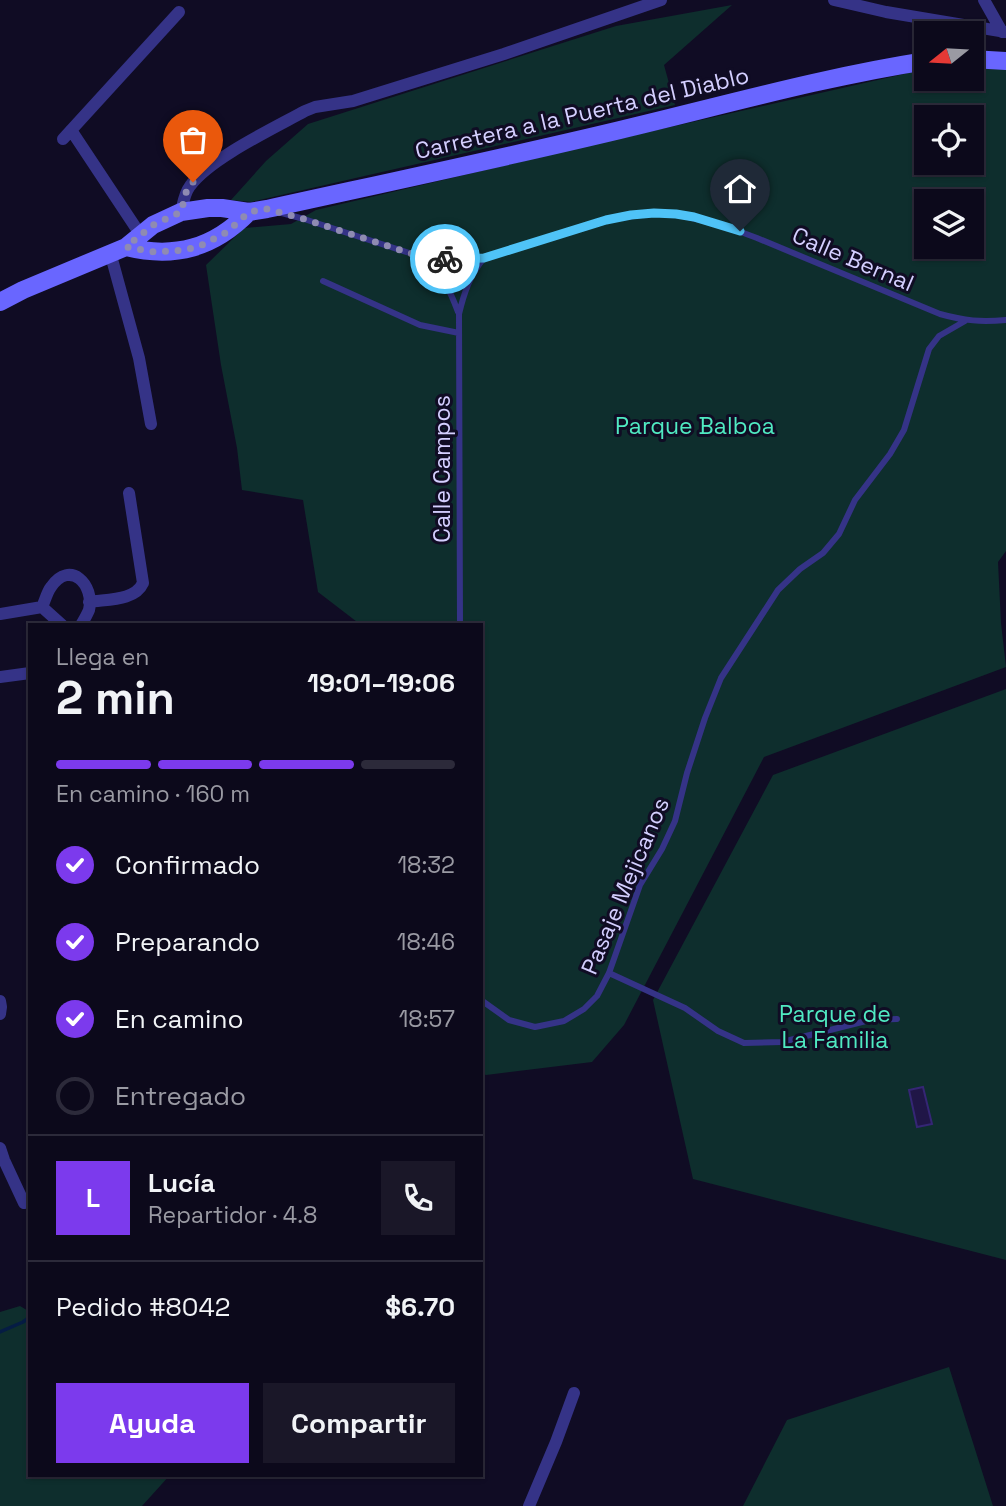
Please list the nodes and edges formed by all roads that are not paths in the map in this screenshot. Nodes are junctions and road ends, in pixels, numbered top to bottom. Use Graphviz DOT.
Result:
graph roads {
  1 [pos="661,0"];
  2 [pos="834,0"];
  3 [pos="984,0"];
  4 [pos="179,12"];
  5 [pos="1004,32"];
  6 [pos="984,60"];
  7 [pos="1006,61"];
  8 [pos="914,63"];
  9 [pos="267,209"];
  10 [pos="181,212"];
  11 [pos="249,212"];
  12 [pos="140,234"];
  13 [pos="118,249"];
  14 [pos="422,257"];
  15 [pos="484,258"];
  16 [pos="323,281"];
  17 [pos="0,302"];
  18 [pos="458,314"];
  19 [pos="1006,320"];
  20 [pos="965,321"];
  21 [pos="459,333"];
  22 [pos="151,424"];
  23 [pos="129,494"];
  24 [pos="89,602"];
  25 [pos="42,607"];
  26 [pos="0,614"];
  27 [pos="60,623"];
  28 [pos="82,623"];
  29 [pos="460,623"];
  30 [pos="28,673"];
  31 [pos="0,677"];
  32 [pos="610,973"];
  33 [pos="0,1001"];
  34 [pos="483,1001"];
  35 [pos="0,1014"];
  36 [pos="897,1019"];
  37 [pos="0,1148"];
  38 [pos="24,1203"];
  39 [pos="574,1393"];
  40 [pos="529,1506"];
  1 -- 10 [label="street"];
  2 -- 5 [label="street"];
  3 -- 5 [label="street"];
  4 -- 12 [label="street"];
  6 -- 7 [label="main road"];
  8 -- 9 [label="main road, Carretera a la Puerta del Diablo"];
  9 -- 11 [label="main road, Carretera a la Puerta del Diablo"];
  9 -- 14 [label="lane, Calle Bernal"];
  10 -- 11 [label="main road, Carretera a la Puerta del Diablo"];
  10 -- 12 [label="main road, Carretera a la Puerta del Diablo"];
  11 -- 13 [label="main road"];
  12 -- 13 [label="main road, Carretera a la Puerta del Diablo"];
  13 -- 17 [label="main road, Carretera a la Puerta del Diablo"];
  13 -- 22 [label="street"];
  14 -- 15 [label="lane, Calle Bernal"];
  14 -- 18 [label="lane"];
  15 -- 18 [label="lane"];
  15 -- 20 [label="lane, Calle Bernal"];
  16 -- 21 [label="lane"];
  18 -- 21 [label="lane, Calle Campos"];
  19 -- 20 [label="lane"];
  20 -- 32 [label="lane, Pasaje Mejicanos"];
  21 -- 29 [label="lane, Calle Campos"];
  23 -- 24 [label="street"];
  24 -- 25 [label="street"];
  24 -- 28 [label="street"];
  25 -- 26 [label="street"];
  25 -- 27 [label="street"];
  30 -- 31 [label="street"];
  32 -- 34 [label="lane, Pasaje Mejicanos"];
  32 -- 36 [label="lane"];
  33 -- 35 [label="street"];
  37 -- 38 [label="street"];
  39 -- 40 [label="street"];
}
